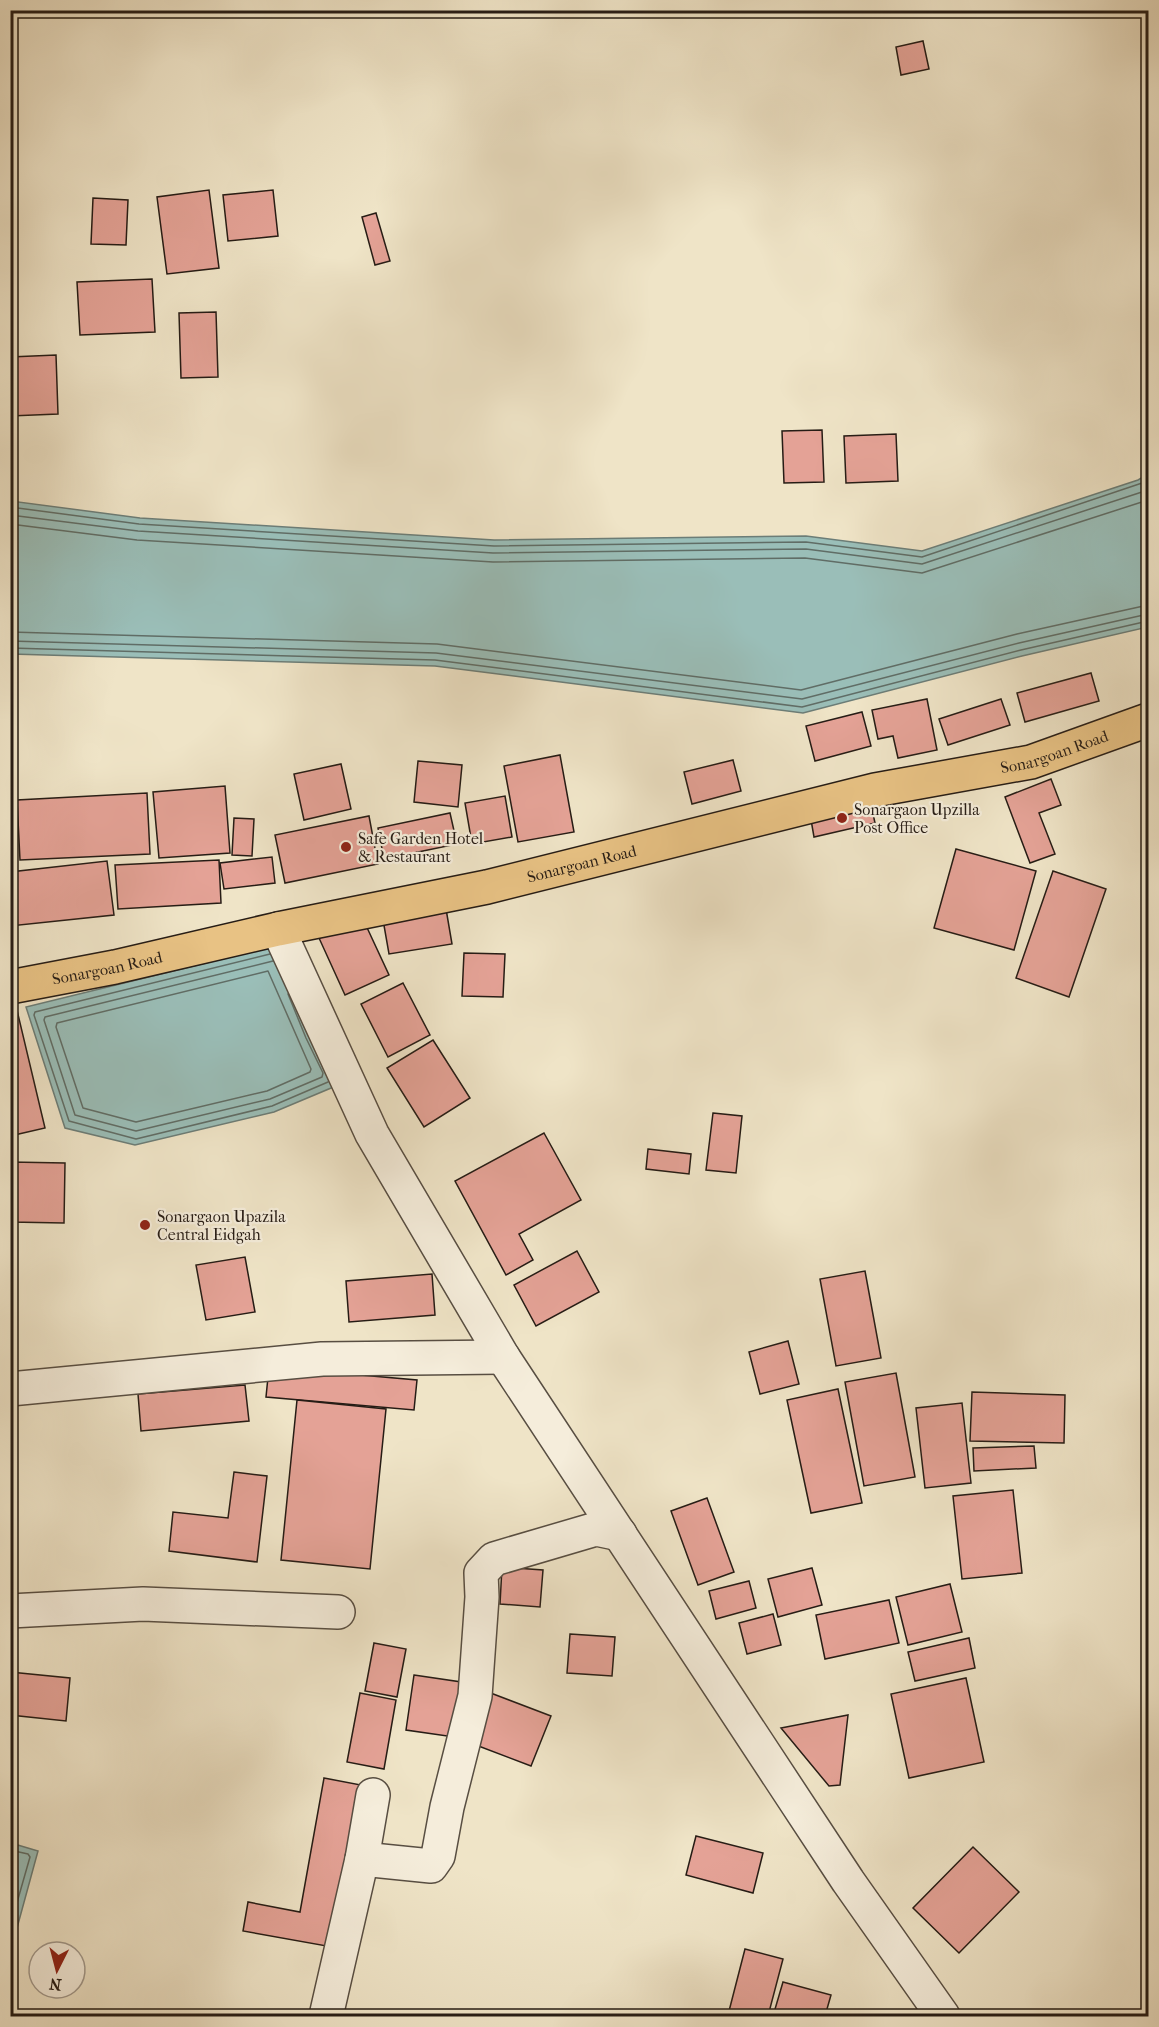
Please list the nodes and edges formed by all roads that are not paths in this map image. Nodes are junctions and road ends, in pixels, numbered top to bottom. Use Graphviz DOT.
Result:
graph roads {
  1 [pos="1149,720"];
  2 [pos="278,929"];
  3 [pos="10,987"];
  4 [pos="503,1357"];
  5 [pos="10,1389"];
  6 [pos="620,1534"];
  7 [pos="10,1611"];
  8 [pos="338,1612"];
  9 [pos="373,1795"];
  10 [pos="362,1859"];
  11 [pos="326,2016"];
  12 [pos="943,2016"];
  1 -- 2 [label="main road, Sonargoan Road"];
  2 -- 3 [label="main road, Sonargoan Road"];
  2 -- 4 [label="street"];
  4 -- 5 [label="street"];
  4 -- 6 [label="street"];
  6 -- 10 [label="street"];
  6 -- 12 [label="street"];
  7 -- 8 [label="street"];
  9 -- 10 [label="street"];
  10 -- 11 [label="street"];
}
